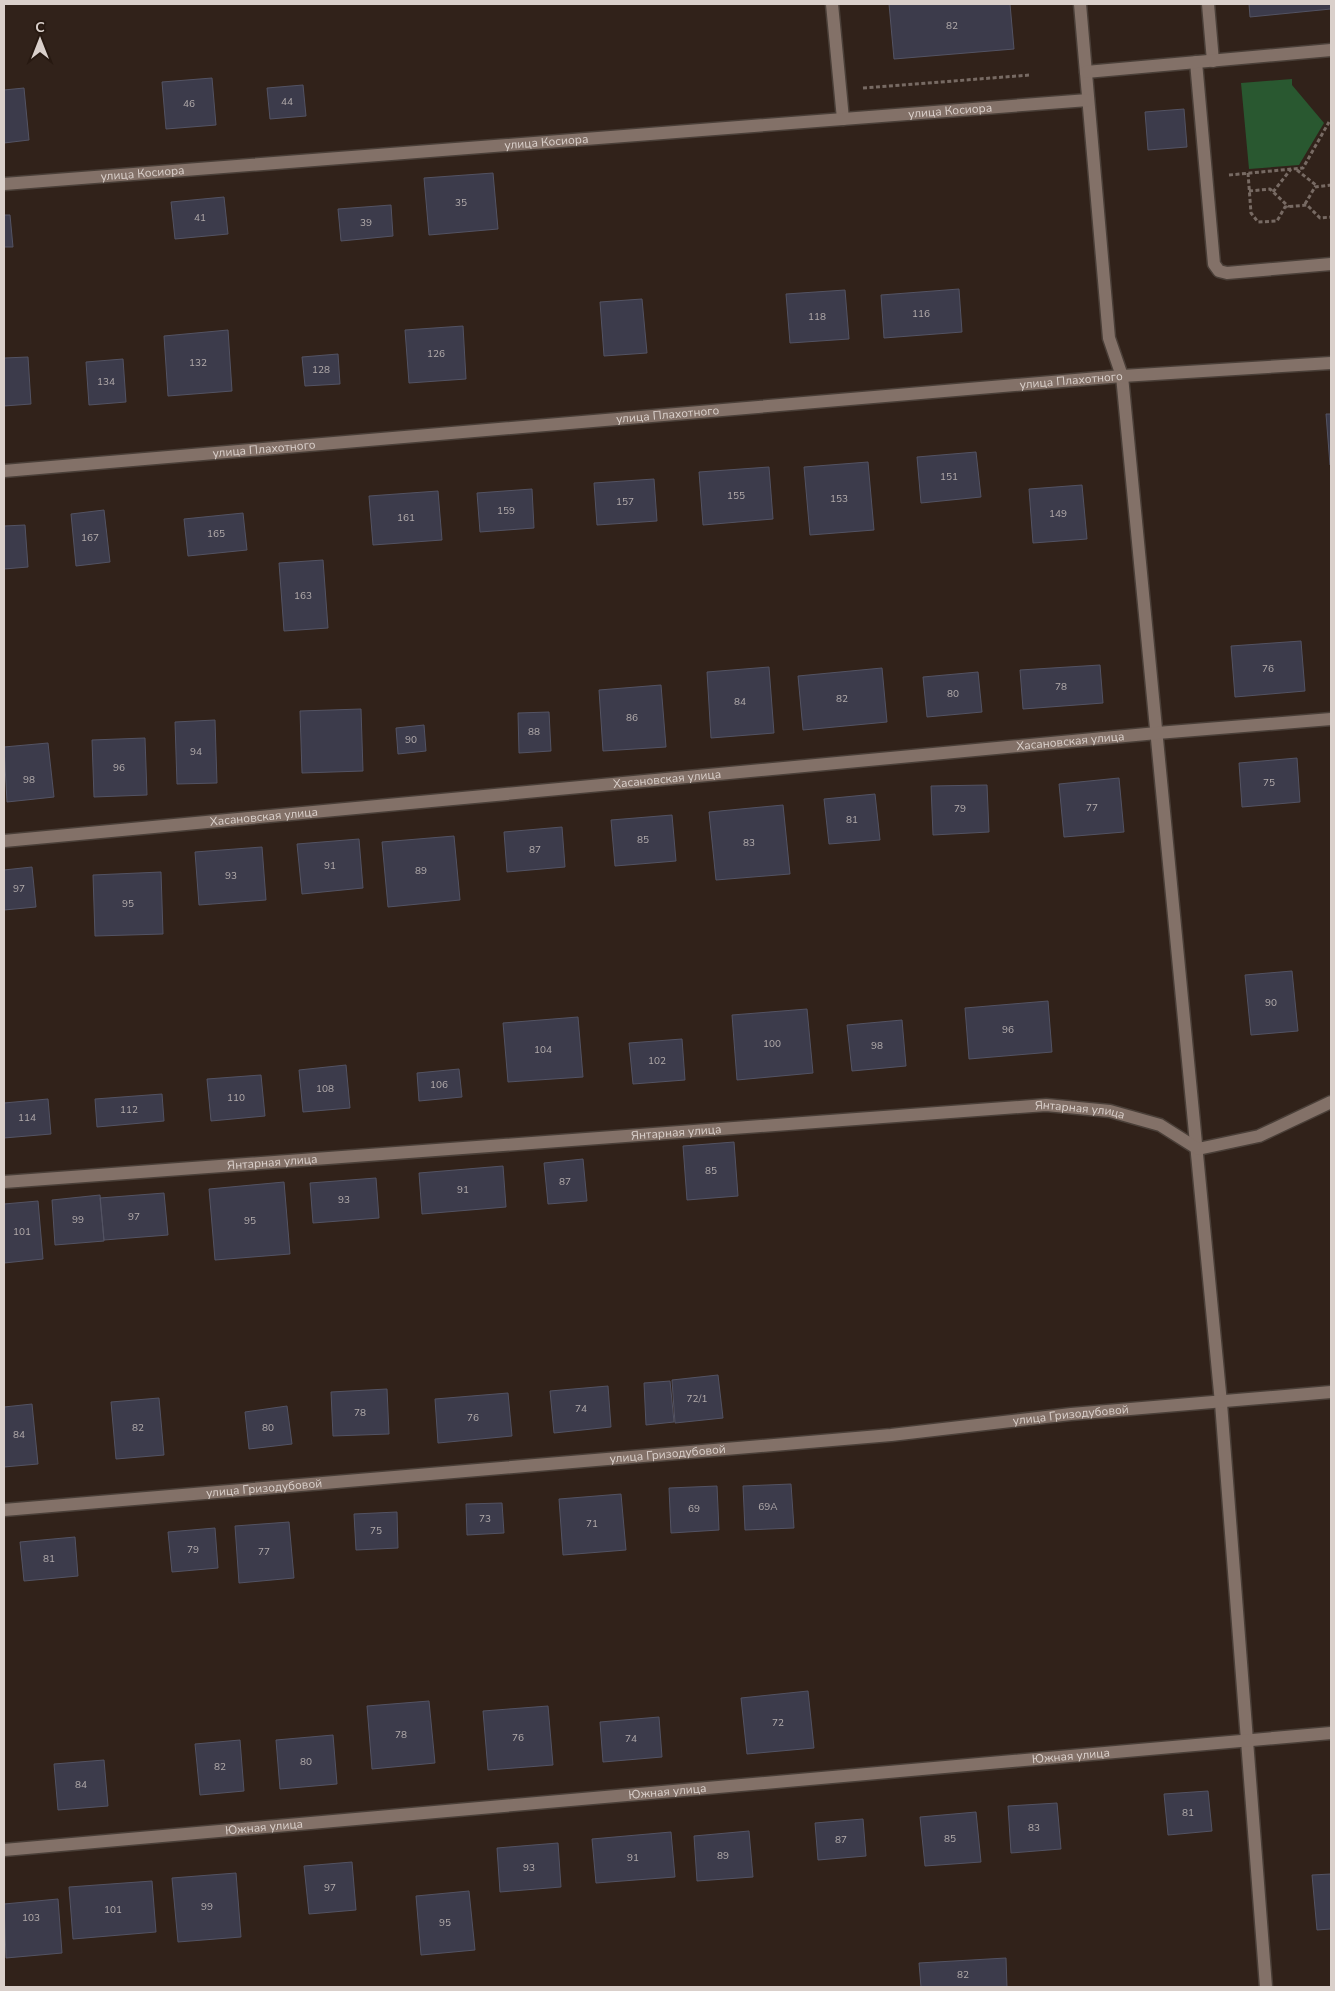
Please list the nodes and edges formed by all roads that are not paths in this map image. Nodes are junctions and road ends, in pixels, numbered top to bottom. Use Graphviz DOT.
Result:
graph roads {
  1 [pos="832,4"];
  2 [pos="1080,4"];
  3 [pos="1208,4"];
  4 [pos="1331,50"];
  5 [pos="1213,61"];
  6 [pos="1196,62"];
  7 [pos="1086,72"];
  8 [pos="1088,100"];
  9 [pos="842,119"];
  10 [pos="4,184"];
  11 [pos="1331,264"];
  12 [pos="1331,363"];
  13 [pos="1122,376"];
  14 [pos="4,471"];
  15 [pos="1331,719"];
  16 [pos="1157,733"];
  17 [pos="4,841"];
  18 [pos="1331,1102"];
  19 [pos="1198,1149"];
  20 [pos="4,1182"];
  21 [pos="1331,1392"];
  22 [pos="1221,1402"];
  23 [pos="4,1510"];
  24 [pos="1331,1733"];
  25 [pos="1246,1740"];
  26 [pos="4,1850"];
  27 [pos="1266,1987"];
  1 -- 9 [label="street"];
  2 -- 7 [label="street"];
  3 -- 5 [label="street"];
  4 -- 5 [label="street"];
  5 -- 6 [label="street"];
  6 -- 7 [label="street"];
  6 -- 11 [label="street"];
  7 -- 8 [label="street"];
  8 -- 9 [label="street, улица Косиора"];
  8 -- 13 [label="street"];
  9 -- 10 [label="street, улица Косиора"];
  12 -- 13 [label="street, улица Плахотного"];
  13 -- 14 [label="street, улица Плахотного"];
  13 -- 16 [label="street"];
  15 -- 16 [label="street, Хасановская улица"];
  16 -- 17 [label="street, Хасановская улица"];
  16 -- 19 [label="street"];
  18 -- 19 [label="street"];
  19 -- 20 [label="street, Янтарная улица"];
  19 -- 22 [label="street"];
  21 -- 22 [label="street, улица Гризодубовой"];
  22 -- 23 [label="street, улица Гризодубовой"];
  22 -- 25 [label="street"];
  24 -- 25 [label="street, Южная улица"];
  25 -- 26 [label="street, Южная улица"];
  25 -- 27 [label="street"];
}
